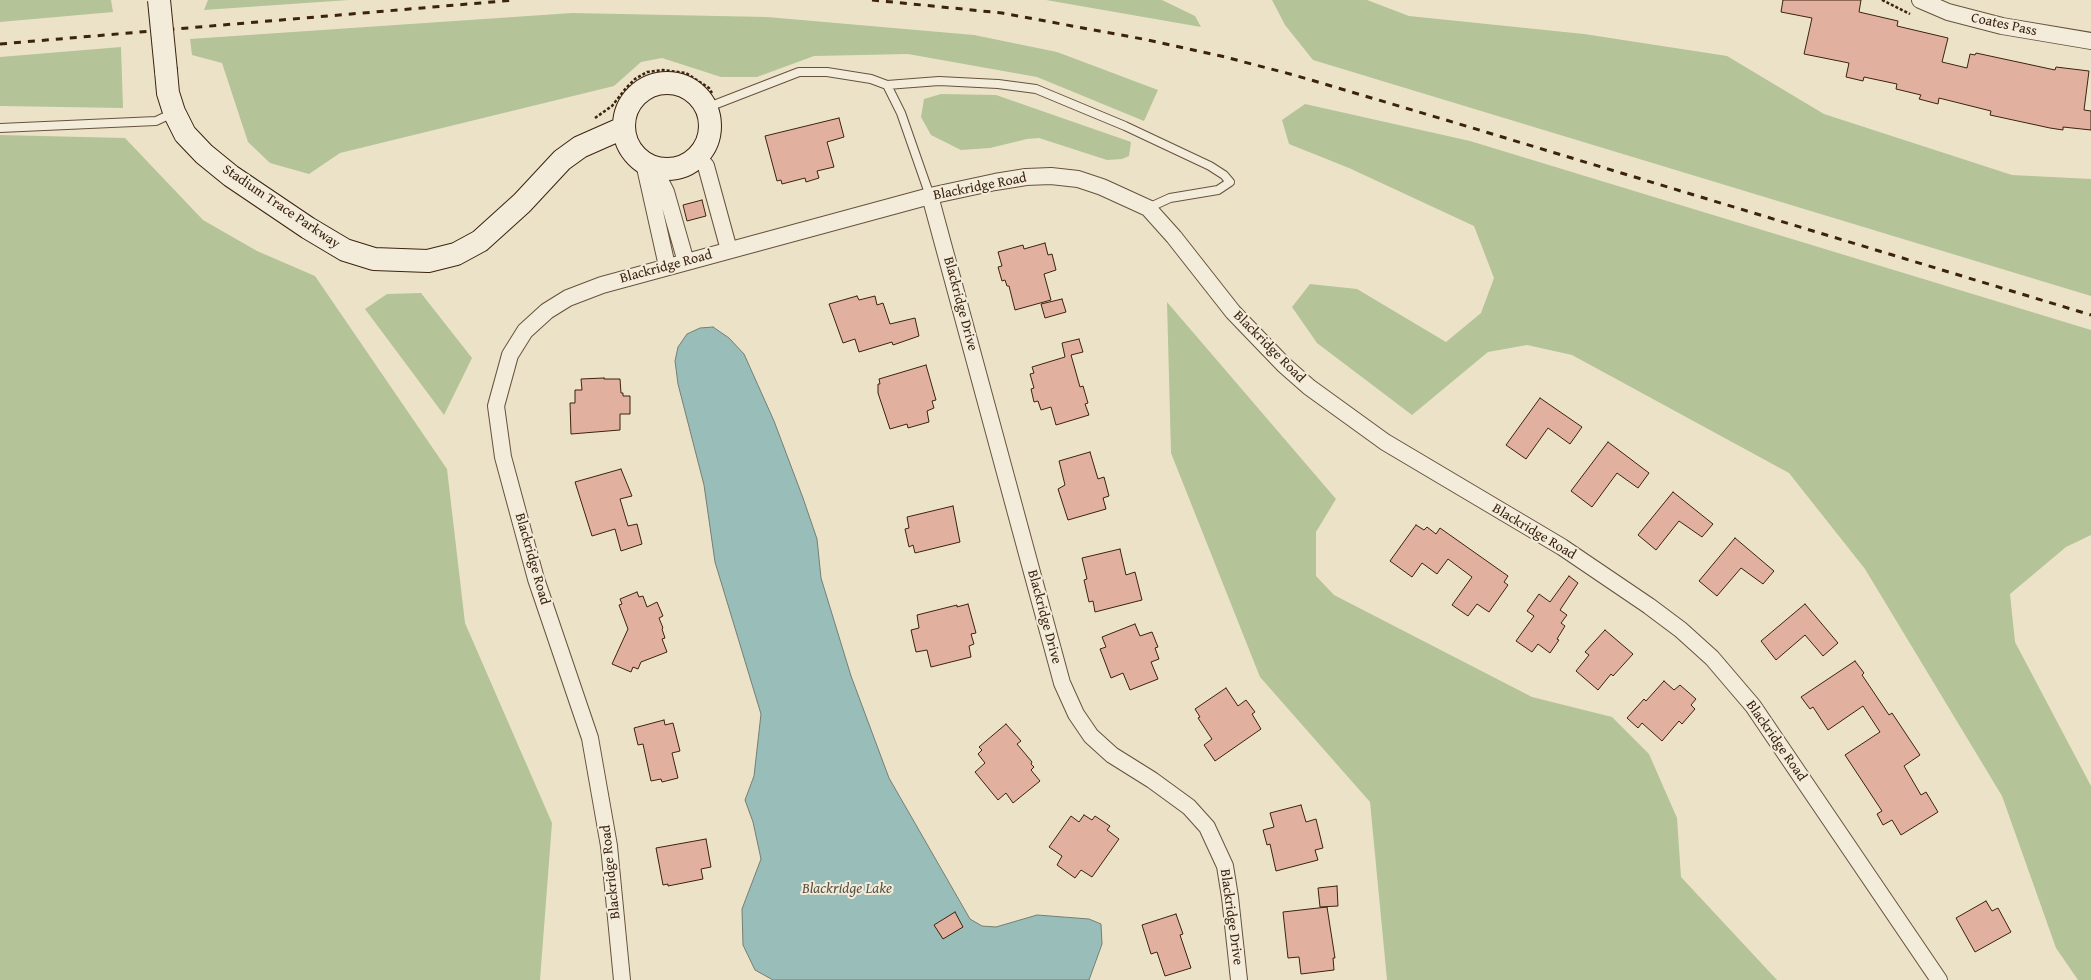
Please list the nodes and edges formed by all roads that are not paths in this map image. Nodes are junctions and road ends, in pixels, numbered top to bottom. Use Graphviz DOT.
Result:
graph roads {
  1 [pos="159,0"];
  2 [pos="1920,0"];
  3 [pos="2091,41"];
  4 [pos="887,85"];
  5 [pos="712,106"];
  6 [pos="174,112"];
  7 [pos="0,128"];
  8 [pos="624,128"];
  9 [pos="698,156"];
  10 [pos="649,165"];
  11 [pos="930,196"];
  12 [pos="1148,208"];
  13 [pos="729,250"];
  14 [pos="686,262"];
  15 [pos="667,266"];
  16 [pos="622,980"];
  17 [pos="1239,980"];
  18 [pos="1939,980"];
  1 -- 6 [label="street, Stadium Trace Parkway, bridge"];
  2 -- 3 [label="street, Coates Pass"];
  4 -- 5 [label="lane"];
  4 -- 11 [label="lane"];
  4 -- 12 [label="lane"];
  5 -- 8 [label="street"];
  5 -- 9 [label="street"];
  6 -- 7 [label="lane"];
  6 -- 8 [label="street, Stadium Trace Parkway"];
  8 -- 10 [label="street"];
  9 -- 10 [label="street"];
  9 -- 13 [label="street"];
  10 -- 14 [label="street"];
  10 -- 15 [label="street"];
  11 -- 12 [label="street, Blackridge Road"];
  11 -- 13 [label="street, Blackridge Road"];
  11 -- 17 [label="street, Blackridge Drive"];
  12 -- 18 [label="street, Blackridge Road"];
  13 -- 14 [label="street, Blackridge Road"];
  14 -- 15 [label="street, Blackridge Road"];
  15 -- 16 [label="street, Blackridge Road"];
}
